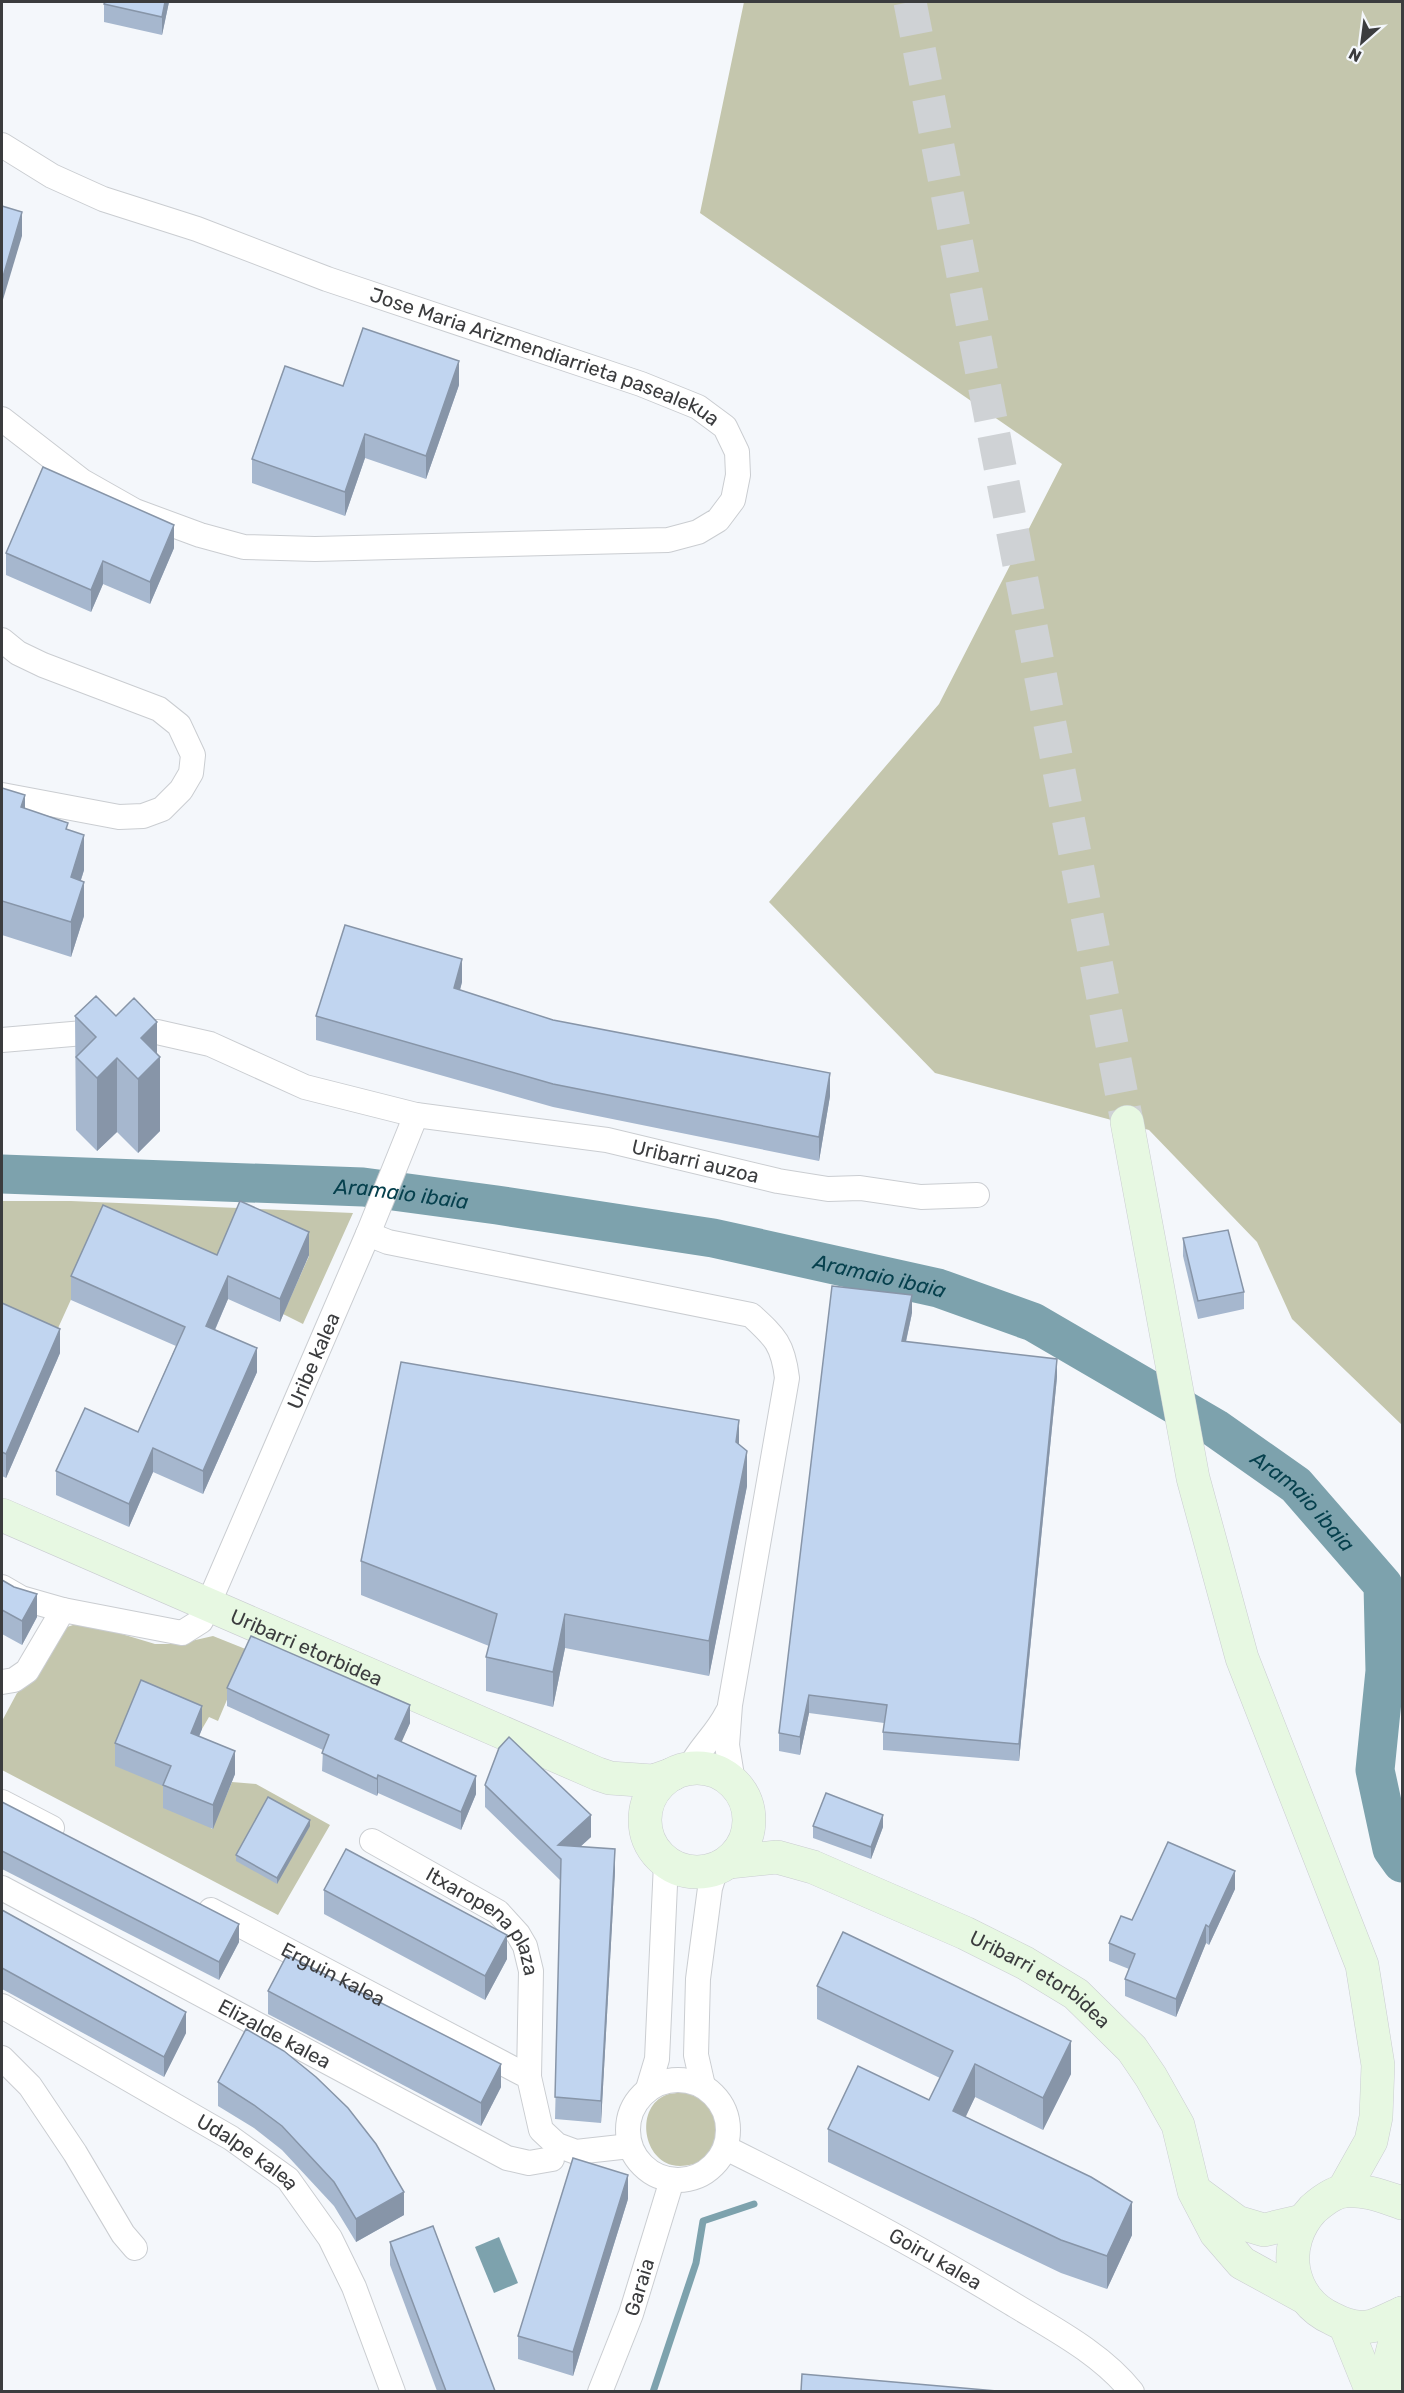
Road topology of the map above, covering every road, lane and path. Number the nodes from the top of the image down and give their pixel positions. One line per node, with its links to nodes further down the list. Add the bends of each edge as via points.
1 (2, 145): 2 (street, Jose Maria Arizmendiarrieta pasealekua, via 52,176 103,199 698,406 725,428 737,452 738,475 733,500 718,520 698,532 668,540 315,549 244,547 135,511 82,481)
2 (2, 419)
3 (2, 640): 4 (street, via 43,665 159,709 179,725 193,754 191,773 181,790 162,809 143,816 119,817)
4 (2, 795)
5 (2, 1040): 6 (street, Uribarri auzoa, via 106,1031 157,1032 210,1044 305,1087)
6 (416, 1115): 8 (street, Uribarri auzoa, via 558,1131 828,1189 860,1188 921,1197); 9 (street, Uribe kalea)
7 (1127, 1122): 34 (street, via 1193,1478 1242,1658 1362,1965 1378,2065)
8 (977, 1195)
9 (368, 1234): 12 (street, Uribe kalea); 15 (street, via 383,1241 751,1315 774,1336 784,1357 787,1378)
10 (2, 1515): 12 (street, Uribarri etorbidea)
11 (2, 1587): 13 (street, Uribe kalea, via 21,1598)
12 (209, 1605): 13 (street, Uribe kalea, via 201,1621 182,1633); 17 (street, Uribarri etorbidea)
13 (63, 1610): 14 (street, via 27,1671 14,1680)
14 (2, 1682)
15 (730, 1705): 16 (street, via 719,1729); 18 (street, via 727,1745)
16 (681, 1771): 17 (street, via 653,1781); 18 (street, via 704,1768); 21 (street, via 659,1784 650,1798)
17 (610, 1778): 21 (street)
18 (733, 1782): 20 (street)
19 (2, 1802): 22 (street)
20 (750, 1817): 24 (street); 26 (street, via 741,1850)
21 (646, 1832): 25 (street)
22 (75, 1840)
23 (372, 1841): 31 (street, Itxaropena plaza, via 498,1912 518,1934 531,1971)
24 (798, 1861): 26 (street, via 777,1857); 39 (street, Uribarri etorbidea, via 965,1933 1076,1994 1132,2049 1151,2077 1178,2125)
25 (666, 1863): 26 (street, via 699,1873); 33 (street, via 657,2059)
26 (723, 1866): 32 (street, via 710,1888 698,1979 696,2055)
27 (2, 1888): 37 (street, Elizalde kalea, via 507,2157 529,2163)
28 (190, 1900): 31 (street, Erguin kalea)
29 (2, 2006): 47 (street, Udalpe kalea, via 231,2138 288,2179 330,2238 354,2287)
30 (2, 2058): 43 (street, via 30,2086)
31 (529, 2077): 35 (street, via 541,2130 557,2145 576,2152)
32 (703, 2086): 33 (street, via 676,2079); 36 (street, via 715,2095 725,2113 729,2134)
33 (648, 2089): 35 (street, via 632,2108 627,2133)
34 (1371, 2141): 40 (street); 41 (street)
35 (630, 2146): 38 (street, via 646,2169)
36 (726, 2148): 38 (street, via 704,2173 689,2180); 49 (street, Goiru kalea, via 945,2263 1060,2333 1119,2376)
37 (552, 2159)
38 (672, 2180): 48 (street, Garaia, via 631,2314)
39 (1194, 2191): 42 (street, via 1238,2222 1264,2230); 44 (street, Uribarri etorbidea, via 1216,2233 1242,2263)
40 (1343, 2191): 41 (street, via 1369,2192); 42 (street, via 1320,2202)
41 (1400, 2202)
42 (1302, 2221): 44 (street, via 1293,2243 1292,2261)
43 (135, 2248)
44 (1304, 2297): 46 (street, via 1320,2314)
45 (1402, 2313): 46 (street, via 1371,2326); 51 (street, via 1391,2357)
46 (1345, 2325): 50 (street)
47 (393, 2391)
48 (600, 2391)
49 (1132, 2391)
50 (1372, 2391)
51 (1393, 2391)

